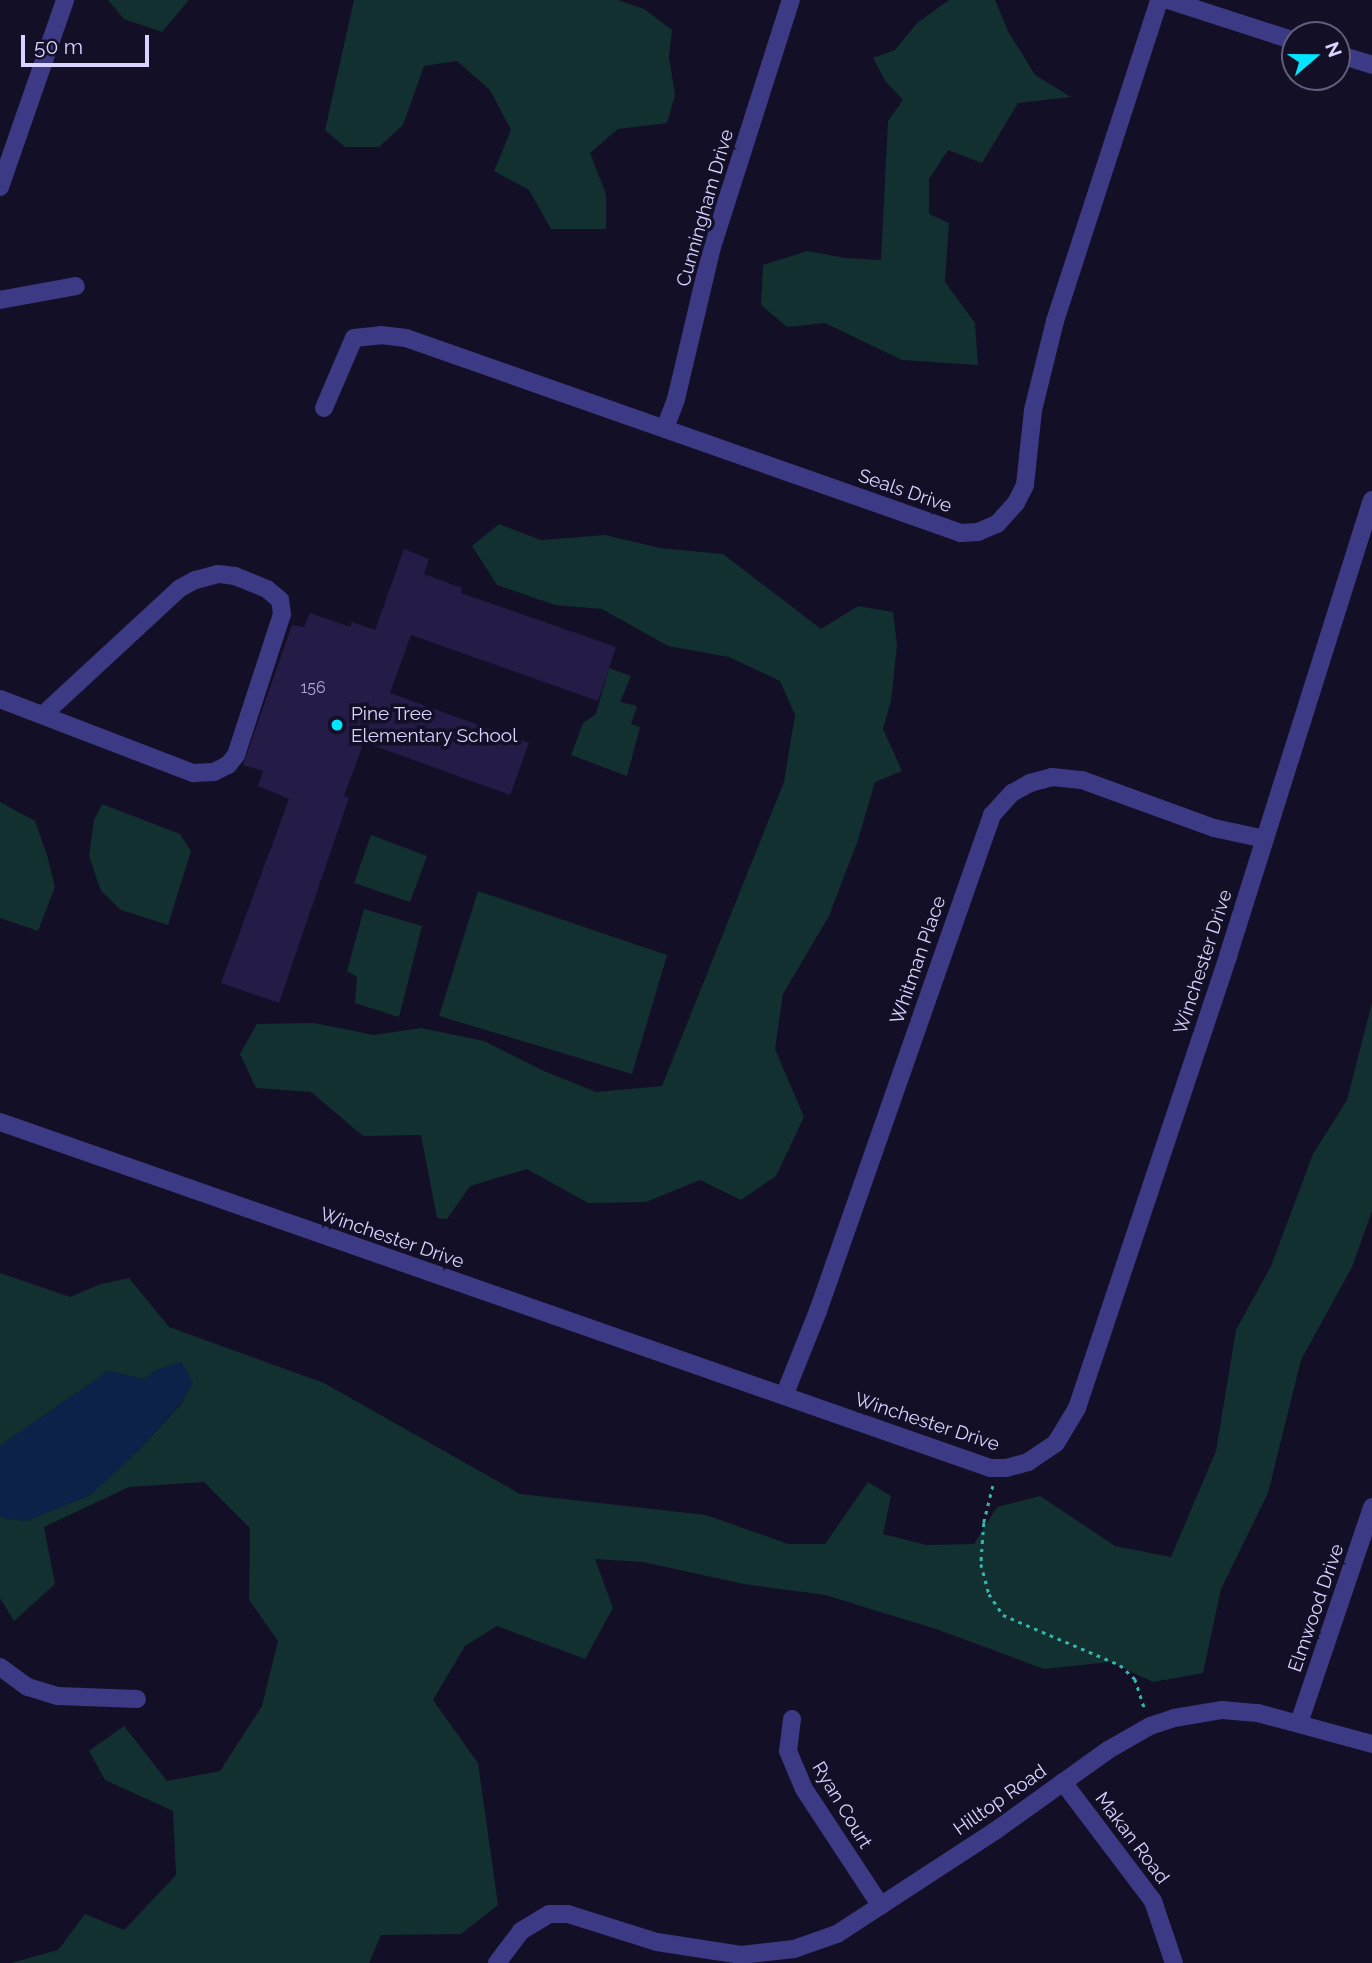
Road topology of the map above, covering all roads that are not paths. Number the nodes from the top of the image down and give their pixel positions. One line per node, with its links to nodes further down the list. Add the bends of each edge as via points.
1 (65, 0): 8 (street)
2 (791, 0): 12 (street, Cunningham Drive, via 712,247)
3 (1159, 0): 12 (street, Seals Drive, via 1055,321 1033,410 1025,485 997,524 961,533)
4 (1168, 0): 5 (street)
5 (1281, 36)
6 (1351, 58): 7 (street)
7 (1372, 65)
8 (0, 187)
9 (76, 286): 10 (street)
10 (0, 300)
11 (324, 408): 12 (street, Seals Drive, via 354,338 381,335 406,338)
12 (665, 428)
13 (1372, 500): 16 (street, Winchester Drive)
14 (0, 699): 15 (street)
15 (43, 715): 15 (street, via 193,773 214,772 236,755 282,614 280,600 267,589 235,576 218,574 195,580 179,589)
16 (1265, 839): 18 (street, Whitman Place, via 1214,828 1072,779 1052,777 1012,793 992,815); 18 (street, Winchester Drive, via 1077,1408 1056,1443 1028,1462 990,1468)
17 (0, 1122): 18 (street, Winchester Drive)
18 (784, 1396)
19 (1372, 1507): 20 (street, Elmwood Drive)
20 (1369, 1527): 24 (street, Elmwood Drive)
21 (0, 1667): 22 (street, via 28,1687 58,1696)
22 (137, 1699)
23 (792, 1719): 27 (street, Ryan Court, via 788,1751 804,1789)
24 (1299, 1723): 25 (street, Hilltop Road); 26 (street, Hilltop Road, via 1222,1710 1174,1718 1108,1750)
25 (1372, 1744)
26 (1063, 1782): 27 (street, Hilltop Road); 29 (street, Makan Road, via 1153,1901)
27 (881, 1906): 28 (street, Hilltop Road, via 837,1934 794,1949 741,1955 657,1942 568,1914 549,1914 521,1931)
28 (496, 1963)
29 (1174, 1963)

